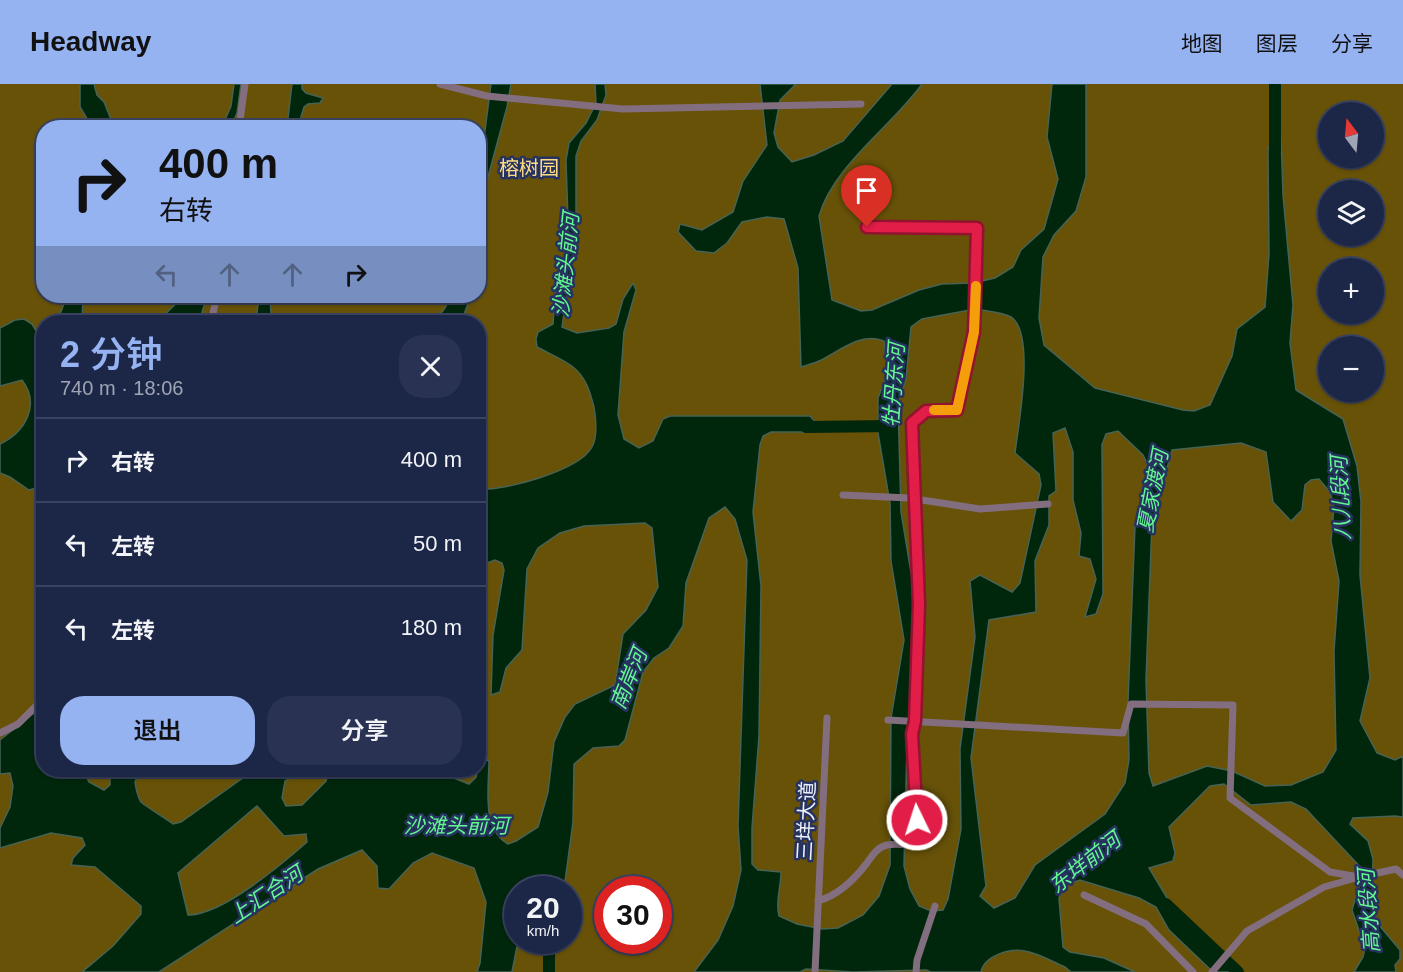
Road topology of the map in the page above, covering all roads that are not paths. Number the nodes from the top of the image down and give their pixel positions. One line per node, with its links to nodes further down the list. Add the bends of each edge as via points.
1 (245, 84): 4 (street)
2 (440, 84): 3 (street, via 487,96 623,109)
3 (861, 104)
4 (240, 120)
5 (867, 227): 7 (street, via 977,228 974,332 957,410 926,411 912,423)
6 (843, 495): 7 (street)
7 (912, 498): 8 (street, via 980,509); 12 (street, via 919,604)
8 (1048, 504)
9 (36, 706): 13 (street, via 18,724)
10 (827, 718): 17 (street, 三垟大道)
11 (888, 720): 12 (street)
12 (915, 721): 15 (street, via 1123,733 1131,704 1233,705 1230,798 1330,872); 17 (street, via 912,734 916,846 886,845 875,851 841,891)
13 (0, 733)
14 (1403, 875): 15 (street, via 1396,869)
15 (1359, 877): 22 (street, via 1324,887 1247,931)
16 (1084, 895): 21 (street, via 1146,924)
17 (818, 901): 19 (street, 三垟大道)
18 (934, 908): 20 (street)
19 (815, 971)
20 (916, 972)
21 (1193, 972)
22 (1212, 972)

